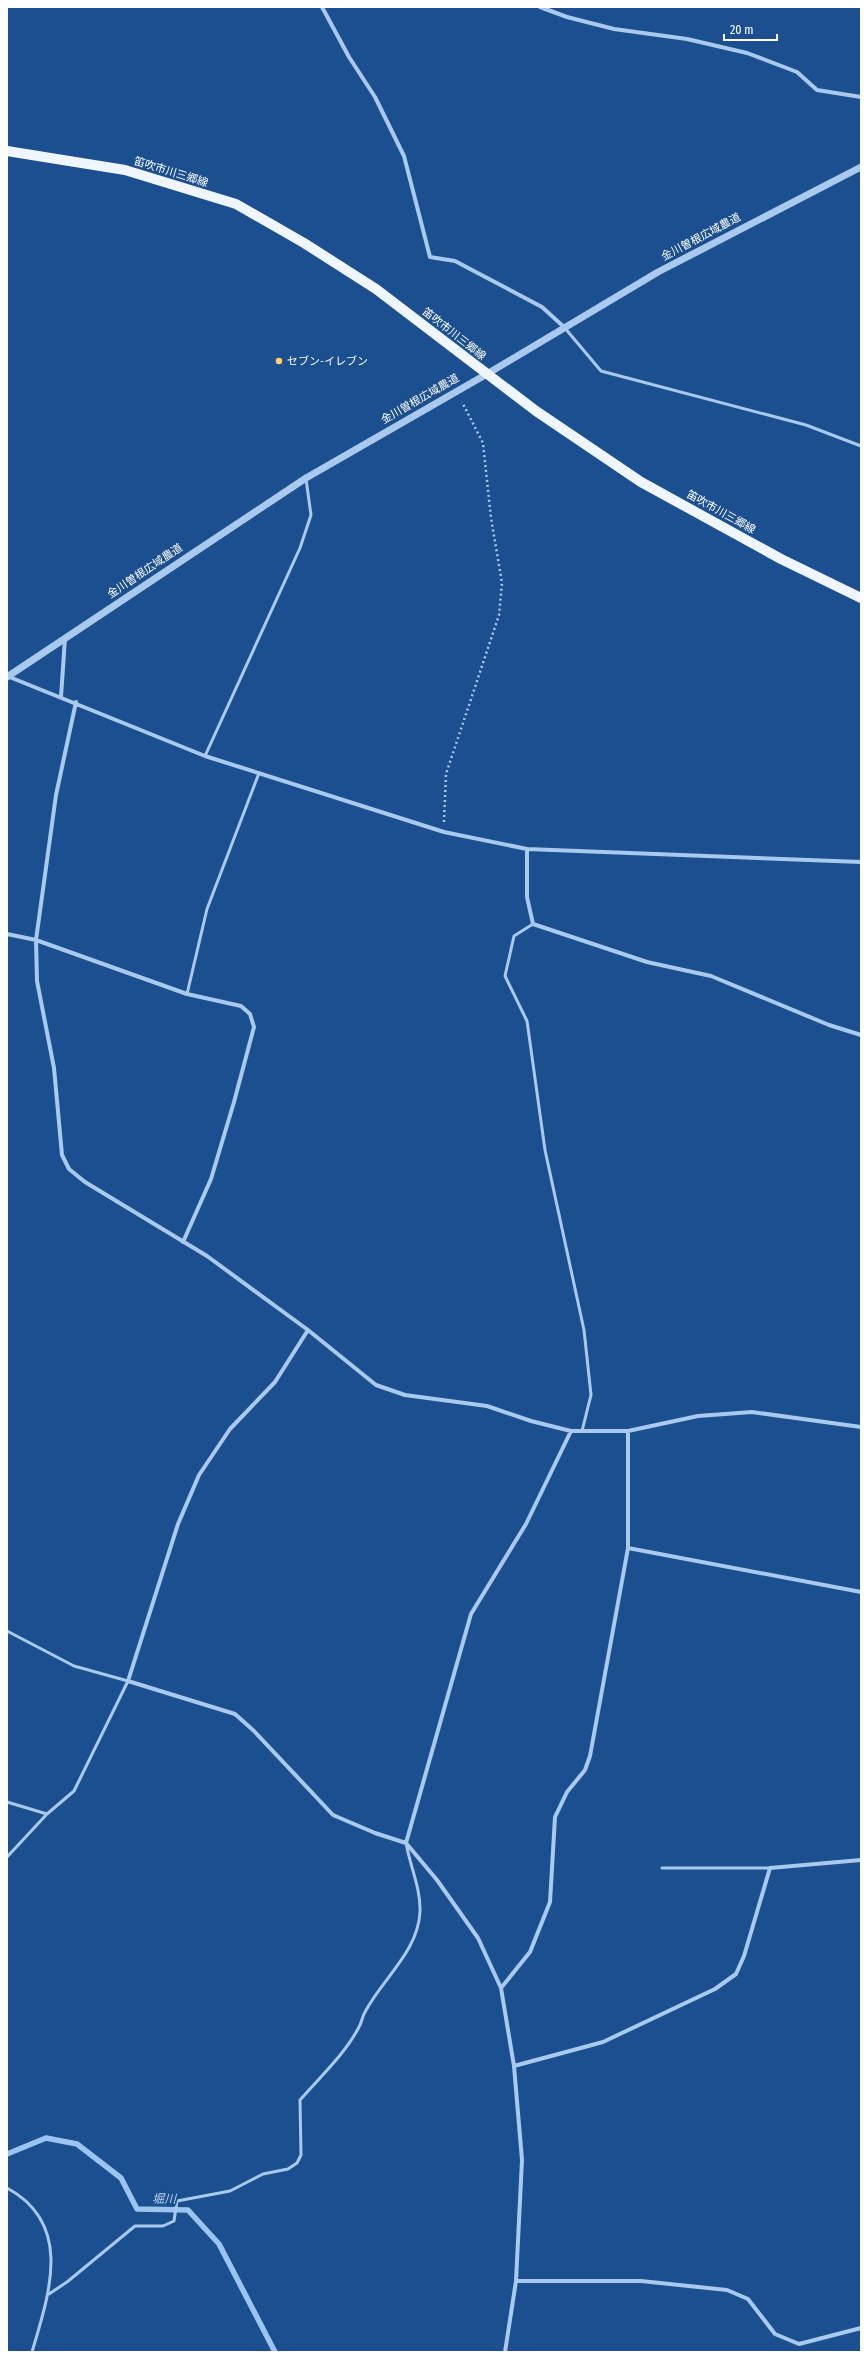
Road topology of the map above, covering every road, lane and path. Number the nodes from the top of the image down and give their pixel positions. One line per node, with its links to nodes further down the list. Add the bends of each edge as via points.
1 (322, 7): 6 (street, via 349,57 375,97 404,156 430,257 455,261 509,289 542,307)
2 (540, 7): 3 (street, via 614,29 688,39 747,53 798,72 817,90)
3 (861, 97)
4 (7, 151): 7 (main road, 笛吹市川三郷線, via 125,170 236,204 376,289)
5 (861, 167): 6 (street, 金川曽根広域農道, via 658,272)
6 (564, 327): 7 (street, 金川曽根広域農道); 9 (lane, via 601,371 806,425)
7 (486, 374): 8 (street, 金川曽根広域農道); 11 (main road, 笛吹市川三郷線, via 641,482 781,559)
8 (457, 390): 10 (street, 金川曽根広域農道); 18 (path, via 483,443 491,518 502,582 499,615 446,774)
9 (861, 446)
10 (306, 478): 12 (street, 金川曽根広域農道); 16 (lane, via 311,515 300,548)
11 (861, 598)
12 (65, 638): 13 (street, 金川曽根広域農道); 14 (street)
13 (7, 677): 14 (street)
14 (61, 697): 15 (street)
15 (76, 702): 16 (street); 23 (street, via 56,795)
16 (205, 756): 17 (street)
17 (259, 773): 18 (street); 24 (lane, via 207,909)
18 (444, 832): 19 (street)
19 (527, 849): 20 (street); 21 (street, via 527,897)
20 (861, 862)
21 (533, 924): 25 (street, via 647,962 711,976 829,1025); 30 (lane, via 514,936 505,976 527,1021 546,1150 584,1330 591,1395)
22 (7, 934): 23 (street)
23 (36, 940): 24 (street); 26 (street, via 37,981 54,1068 62,1155 69,1169 85,1182)
24 (187, 994): 26 (street, via 241,1006 250,1014 254,1027 211,1179)
25 (861, 1035)
26 (183, 1242): 27 (street, via 207,1256)
27 (308, 1330): 29 (street, via 376,1385 405,1395 487,1406); 35 (street, via 275,1382 230,1429 199,1475 178,1524)
28 (861, 1427): 31 (street, via 752,1412 698,1416)
29 (571, 1431): 30 (street); 38 (street, via 526,1524 471,1614)
30 (582, 1431): 31 (street)
31 (628, 1431): 32 (street)
32 (628, 1548): 33 (street); 43 (street, via 590,1756 585,1770 567,1792 555,1817 550,1902 530,1952)
33 (861, 1592)
34 (7, 1631): 35 (lane, via 74,1666)
35 (128, 1681): 37 (lane, via 74,1791); 38 (street, via 235,1714 332,1815)
36 (7, 1802): 37 (lane)
37 (47, 1814): 39 (lane)
38 (406, 1843): 43 (street, via 437,1880 478,1938); 47 (lane, via 410,1868 419,1894 420,1912 416,1930 401,1961 364,2013 360,2026 345,2049 300,2100 301,2155 297,2163 288,2169 263,2174 230,2191 177,2201 174,2221 163,2226 135,2226)
39 (7, 1857)
40 (861, 1860): 42 (street)
41 (662, 1868): 42 (lane)
42 (770, 1868): 44 (street, via 744,1956 736,1974 715,1989 603,2042)
43 (502, 1988): 44 (street)
44 (514, 2066): 46 (street, via 522,2160)
45 (7, 2188): 47 (lane, via 24,2197 44,2222 52,2262)
46 (516, 2281): 48 (street, via 641,2281 727,2290 748,2299 775,2334 800,2344); 50 (street)
47 (49, 2294): 49 (lane)
48 (861, 2328)
49 (32, 2352)
50 (505, 2352)

